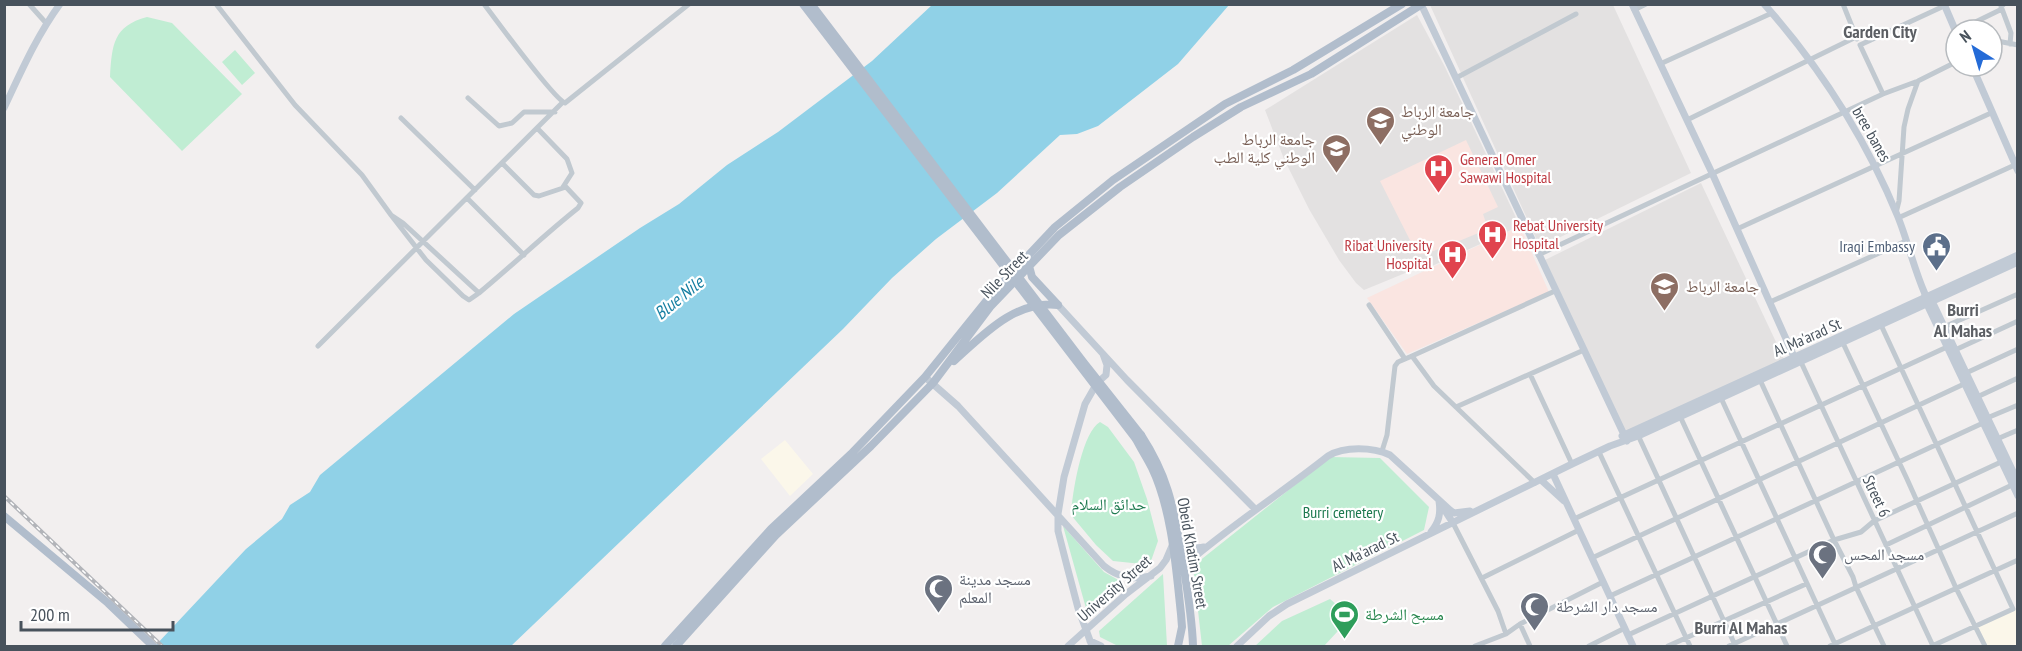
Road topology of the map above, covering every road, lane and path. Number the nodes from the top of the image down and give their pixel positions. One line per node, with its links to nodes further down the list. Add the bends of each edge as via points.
1 (29, 4): 19 (street)
2 (60, 4): 19 (street)
3 (216, 4): 52 (street, via 295,105 362,175)
4 (484, 4): 35 (street)
5 (689, 4): 35 (street, via 568,102)
6 (802, 4): 105 (main road, bridge)
7 (811, 4): 105 (main road, bridge)
8 (1402, 4): 87 (main road, Nile Street, via 1293,70 1225,104 1095,194 1012,272)
9 (1646, 4): 14 (street)
10 (1764, 4): 17 (street, bree banes)
11 (1843, 4): 21 (street)
12 (1421, 5): 29 (street); 62 (main road, Nile Street, via 1311,74 1241,107 1193,137 1098,203)
13 (1944, 5): 24 (street)
14 (1633, 7): 27 (street)
15 (2003, 7): 18 (street); 20 (street)
16 (1576, 14): 29 (street)
17 (1772, 14): 26 (street, bree banes); 27 (street)
18 (1982, 18)
19 (46, 23): 36 (street)
20 (2014, 32): 23 (street)
21 (1856, 38): 24 (street); 26 (street)
22 (2004, 43): 23 (street)
23 (2010, 44): 25 (street)
24 (1860, 45): 33 (street)
25 (2018, 45)
26 (1810, 60): 38 (street, bree banes); 41 (street)
27 (1660, 64): 41 (street)
28 (1944, 68): 31 (street)
29 (1455, 78): 59 (street)
30 (1977, 78): 32 (street)
31 (1918, 81): 33 (street); 44 (street, via 1905,117)
32 (1984, 93): 39 (street); 43 (street)
33 (1883, 94): 38 (street)
34 (468, 98): 37 (street, via 499,126 512,123 524,112)
35 (563, 102): 37 (street)
36 (4, 108)
37 (555, 112): 42 (street)
38 (1845, 113): 46 (street, bree banes); 48 (street)
39 (1991, 113): 43 (street); 44 (street)
40 (401, 118): 50 (street)
41 (1687, 120): 48 (street)
42 (537, 129): 45 (street); 49 (street, via 569,161 572,173)
43 (2001, 133): 47 (street)
44 (1902, 154): 46 (street); 53 (street)
45 (503, 164): 49 (street, via 534,195); 50 (street)
46 (1875, 166): 53 (street, bree banes); 54 (street)
47 (2017, 166): 53 (street)
48 (1712, 173): 54 (street); 59 (street)
49 (563, 187): 58 (street, via 581,205)
50 (475, 190): 51 (street)
51 (467, 198): 56 (street); 58 (street)
52 (391, 214): 56 (street); 57 (street)
53 (1897, 215): 55 (street, bree banes)
54 (1737, 229): 67 (street)
55 (1906, 241): 66 (street, bree banes); 67 (street)
56 (422, 242): 57 (street); 64 (street)
57 (416, 248): 64 (street, via 468,300); 74 (street)
58 (524, 255): 64 (street)
59 (1538, 255): 63 (street)
60 (2017, 255): 66 (street, Al Ma'arad St)
61 (2018, 262): 66 (street, Al Ma'arad St)
62 (1029, 266): 68 (main road, via 1032,277); 83 (main road, Nile Street, via 990,307)
63 (1555, 291): 77 (street); 80 (street)
64 (479, 293)
65 (2018, 294): 72 (street)
66 (1927, 299): 71 (street, Al Ma'arad St); 72 (street, bree banes); 73 (street, Al Ma'arad St); 75 (street, bree banes)
67 (1770, 302): 82 (street)
68 (1058, 305): 79 (street); 83 (main road, via 1044,303 1012,314)
69 (1369, 305): 81 (street)
70 (2018, 321): 78 (street)
71 (1881, 325): 73 (street, Al Ma'arad St); 84 (street)
72 (1944, 327): 78 (street, bree banes)
73 (1841, 340): 82 (street, Al Ma'arad St); 92 (street)
74 (318, 346)
75 (1947, 347): 84 (street); 91 (street, bree banes)
76 (2018, 349): 85 (street)
77 (1584, 350): 86 (street); 106 (street)
78 (1955, 350): 85 (street, bree banes)
79 (1103, 354): 134 (street); 137 (street, via 1106,375 1096,383 1085,404)
80 (1412, 356): 81 (street); 98 (street)
81 (1406, 359): 111 (street, via 1395,366)
82 (1798, 359): 89 (street, Al Ma'arad St); 95 (street, Street 6); 99 (street, Al Ma'arad St)
83 (948, 365): 90 (main road, Nile Street)
84 (1901, 367): 92 (street); 97 (street)
85 (1966, 373): 93 (street, bree banes)
86 (1530, 374): 98 (street); 117 (street)
87 (925, 377): 90 (street); 191 (main road, Nile Street, via 771,529)
88 (2018, 378): 93 (street)
89 (1760, 380): 94 (street, Al Ma'arad St); 101 (street)
90 (933, 383): 137 (street); 192 (main road, Nile Street, via 776,535)
91 (1964, 384): 97 (street); 100 (street, bree banes)
92 (1862, 386): 95 (street); 102 (street)
93 (1977, 397): 100 (street, bree banes)
94 (1721, 398): 99 (street, Al Ma'arad St); 108 (street)
95 (1821, 405): 101 (street); 109 (street, Street 6)
96 (2018, 405): 100 (street)
97 (1919, 406): 102 (street); 110 (street)
98 (1456, 407): 122 (street)
99 (1679, 413): 104 (street, Al Ma'arad St); 113 (street)
100 (1985, 421): 107 (street, bree banes); 110 (street); 114 (street, bree banes)
101 (1780, 424): 108 (street); 115 (street)
102 (1881, 425): 109 (street); 116 (street)
103 (2018, 430): 107 (street)
104 (1637, 433): 106 (street, Al Ma'arad St); 120 (street)
105 (1138, 437): 151 (main road, Obeid Khatim Street, via 1163,474); 154 (main road, Obeid Khatim Street, via 1161,494)
106 (1625, 438): 112 (street, Al Ma'arad St)
107 (1997, 439): 118 (street, bree banes)
108 (1741, 442): 113 (street); 121 (street)
109 (1839, 444): 115 (street); 123 (street, Street 6)
110 (1937, 445): 116 (street); 124 (street)
111 (1383, 451): 130 (street, via 1398,460); 134 (street, via 1332,453)
112 (1599, 452): 117 (street, Al Ma'arad St); 127 (street)
113 (1702, 460): 120 (street); 128 (street)
114 (2001, 462): 124 (street); 125 (street, bree banes)
115 (1798, 463): 121 (street); 129 (street)
116 (1898, 463): 123 (street); 131 (street)
117 (1572, 464): 119 (street, Al Ma'arad St)
118 (2014, 467): 125 (street, bree banes)
119 (1553, 474): 122 (street, Al Ma'arad St); 132 (street)
120 (1659, 480): 127 (street); 140 (street)
121 (1759, 480): 128 (street); 141 (street)
122 (1538, 481): 132 (street); 135 (street, Al Ma'arad St)
123 (1856, 482): 129 (street); 142 (street, Street 6)
124 (1955, 483): 131 (street); 133 (street)
125 (2015, 484): 126 (street, bree banes); 133 (street)
126 (2018, 496)
127 (1620, 497): 139 (street); 149 (street)
128 (1719, 499): 140 (street); 150 (street)
129 (1816, 500): 141 (street); 152 (street)
130 (1439, 501): 135 (street, via 1454,513); 144 (street); 148 (street, via 1438,521)
131 (1916, 501): 142 (street); 145 (street)
132 (1566, 502): 139 (street)
133 (1966, 508): 145 (street); 147 (street)
134 (1255, 509): 155 (street)
135 (1482, 509): 144 (street, Al Ma'arad St)
136 (2018, 513): 147 (street)
137 (1058, 514): 165 (street, via 1113,573 1135,579); 184 (street, via 1058,531)
138 (4, 516): 179 (main road, via 108,603)
139 (1574, 519): 146 (street)
140 (1676, 519): 149 (street); 157 (street)
141 (1777, 519): 150 (street); 158 (street)
142 (1874, 521): 152 (street, via 1861,532); 153 (street, Street 6)
143 (4, 522): 179 (main road)
144 (1453, 523): 148 (street, Al Ma'arad St); 167 (street)
145 (1928, 526): 153 (street); 156 (street)
146 (1579, 530): 159 (street); 167 (street)
147 (1977, 532): 156 (street); 163 (street)
148 (1428, 535): 197 (street, Al Ma'arad St, via 1277,610)
149 (1639, 536): 159 (street); 164 (street)
150 (1737, 537): 157 (street); 166 (street)
151 (1179, 539): 155 (street, via 1190,548); 161 (main road, Obeid Khatim Street)
152 (1834, 540): 158 (street); 170 (street)
153 (1886, 545): 162 (street, Street 6)
154 (1172, 546): 165 (street, University Street, via 1163,565); 195 (main road, Obeid Khatim Street, via 1182,620)
155 (1206, 546): 161 (street)
156 (1939, 549): 162 (street); 171 (street)
157 (1694, 556): 164 (street); 173 (street)
158 (1795, 557): 166 (street); 169 (street)
159 (1592, 558): 168 (street)
160 (2018, 560): 163 (street)
161 (1185, 565): 196 (main road, Obeid Khatim Street)
162 (1897, 569): 170 (street); 176 (street, Street 6)
163 (1995, 571): 171 (street); 183 (street, via 2013,609)
164 (1655, 575): 172 (street); 177 (street)
165 (1151, 576): 184 (street, University Street)
166 (1755, 576): 173 (street); 174 (street)
167 (1482, 578): 186 (street)
168 (1603, 582): 172 (street); 180 (street)
169 (1806, 584): 174 (street); 175 (street)
170 (1856, 587): 175 (street); 182 (street)
171 (1956, 588): 176 (street); 183 (street)
172 (1610, 596): 185 (street)
173 (1712, 596): 177 (street); 178 (street)
174 (1766, 602): 178 (street); 181 (street)
175 (1816, 605): 181 (street); 206 (street)
176 (1916, 607): 182 (street); 208 (street, Street 6)
177 (1674, 614): 185 (street); 187 (street)
178 (1724, 621): 187 (street); 204 (street)
179 (124, 622): 189 (main road); 190 (main road)
180 (1520, 624): 186 (street); 199 (street)
181 (1776, 624): 204 (street); 205 (street)
182 (1874, 626): 206 (street); 207 (street)
183 (1975, 627): 208 (street); 209 (street)
184 (1086, 630): 188 (street); 193 (street, University Street)
185 (1626, 631): 200 (street); 201 (street)
186 (1506, 634): 198 (street)
187 (1686, 638): 202 (street); 203 (street)
188 (1091, 644): 194 (street)
189 (148, 646)
190 (153, 646)
191 (665, 646)
192 (676, 646)
193 (1068, 646)
194 (1101, 646)
195 (1178, 646)
196 (1193, 646)
197 (1237, 646)
198 (1475, 646)
199 (1530, 646)
200 (1588, 646)
201 (1633, 646)
202 (1668, 646)
203 (1690, 646)
204 (1733, 646)
205 (1787, 646)
206 (1833, 646)
207 (1884, 646)
208 (1933, 646)
209 (1985, 646)

